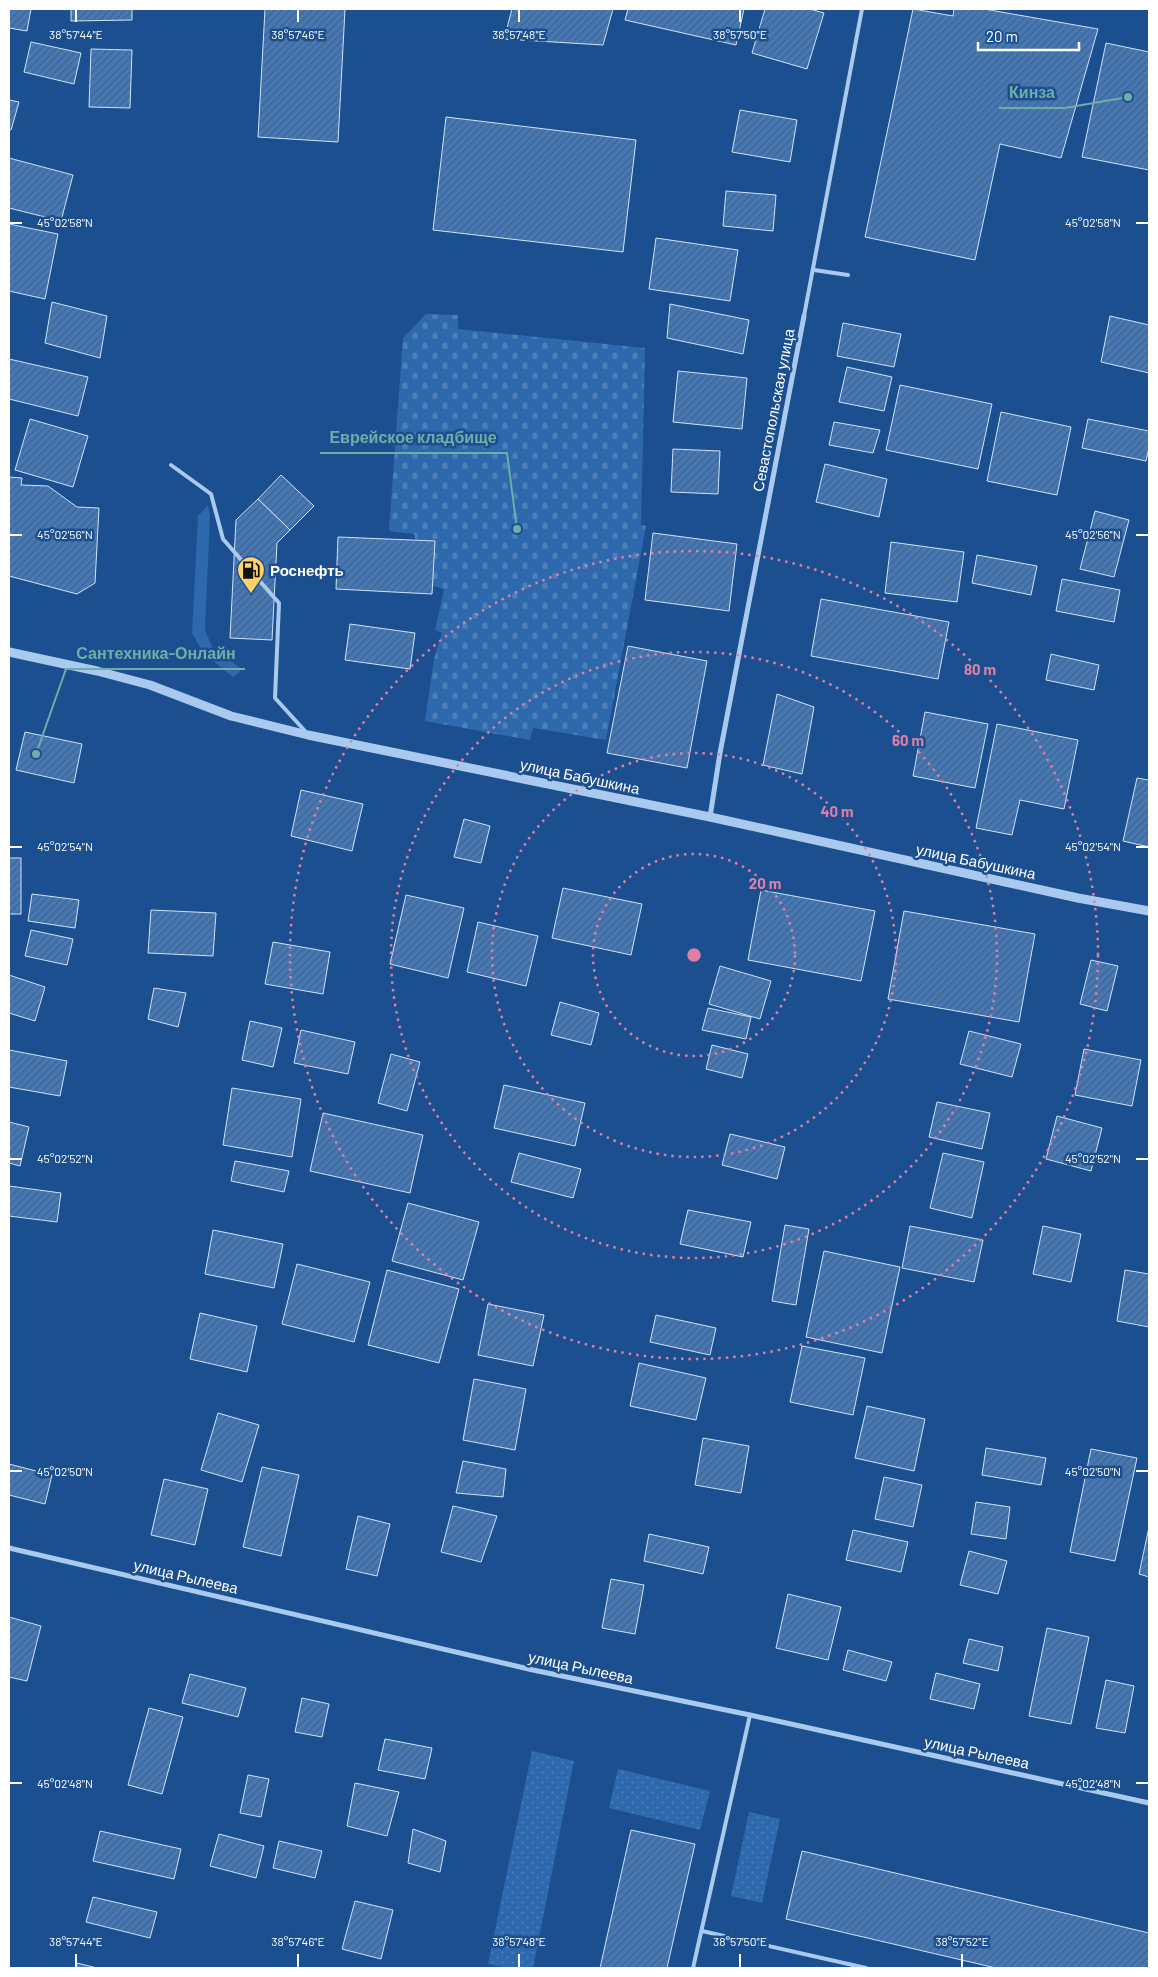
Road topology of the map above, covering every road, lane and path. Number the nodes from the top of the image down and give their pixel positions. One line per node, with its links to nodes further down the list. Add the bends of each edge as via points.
1 (862, 9): 2 (lane, Севастопольская улица)
2 (814, 270): 3 (lane); 4 (lane, Севастопольская улица)
3 (848, 275)
4 (804, 316): 8 (street, Севастопольская улица)
5 (171, 465): 7 (lane, via 211,494 223,539 279,603 275,698)
6 (9, 652): 7 (street, улица Бабушкина, via 150,685 231,716)
7 (308, 735): 8 (street, улица Бабушкина)
8 (710, 817): 9 (street, улица Бабушкина)
9 (1149, 912)
10 (9, 1548): 11 (street, улица Рылеева, via 533,1670)
11 (750, 1715): 12 (street, улица Рылеева); 13 (lane)
12 (1149, 1802)
13 (702, 1931): 14 (lane); 15 (lane)
14 (693, 1968)
15 (866, 1968)

